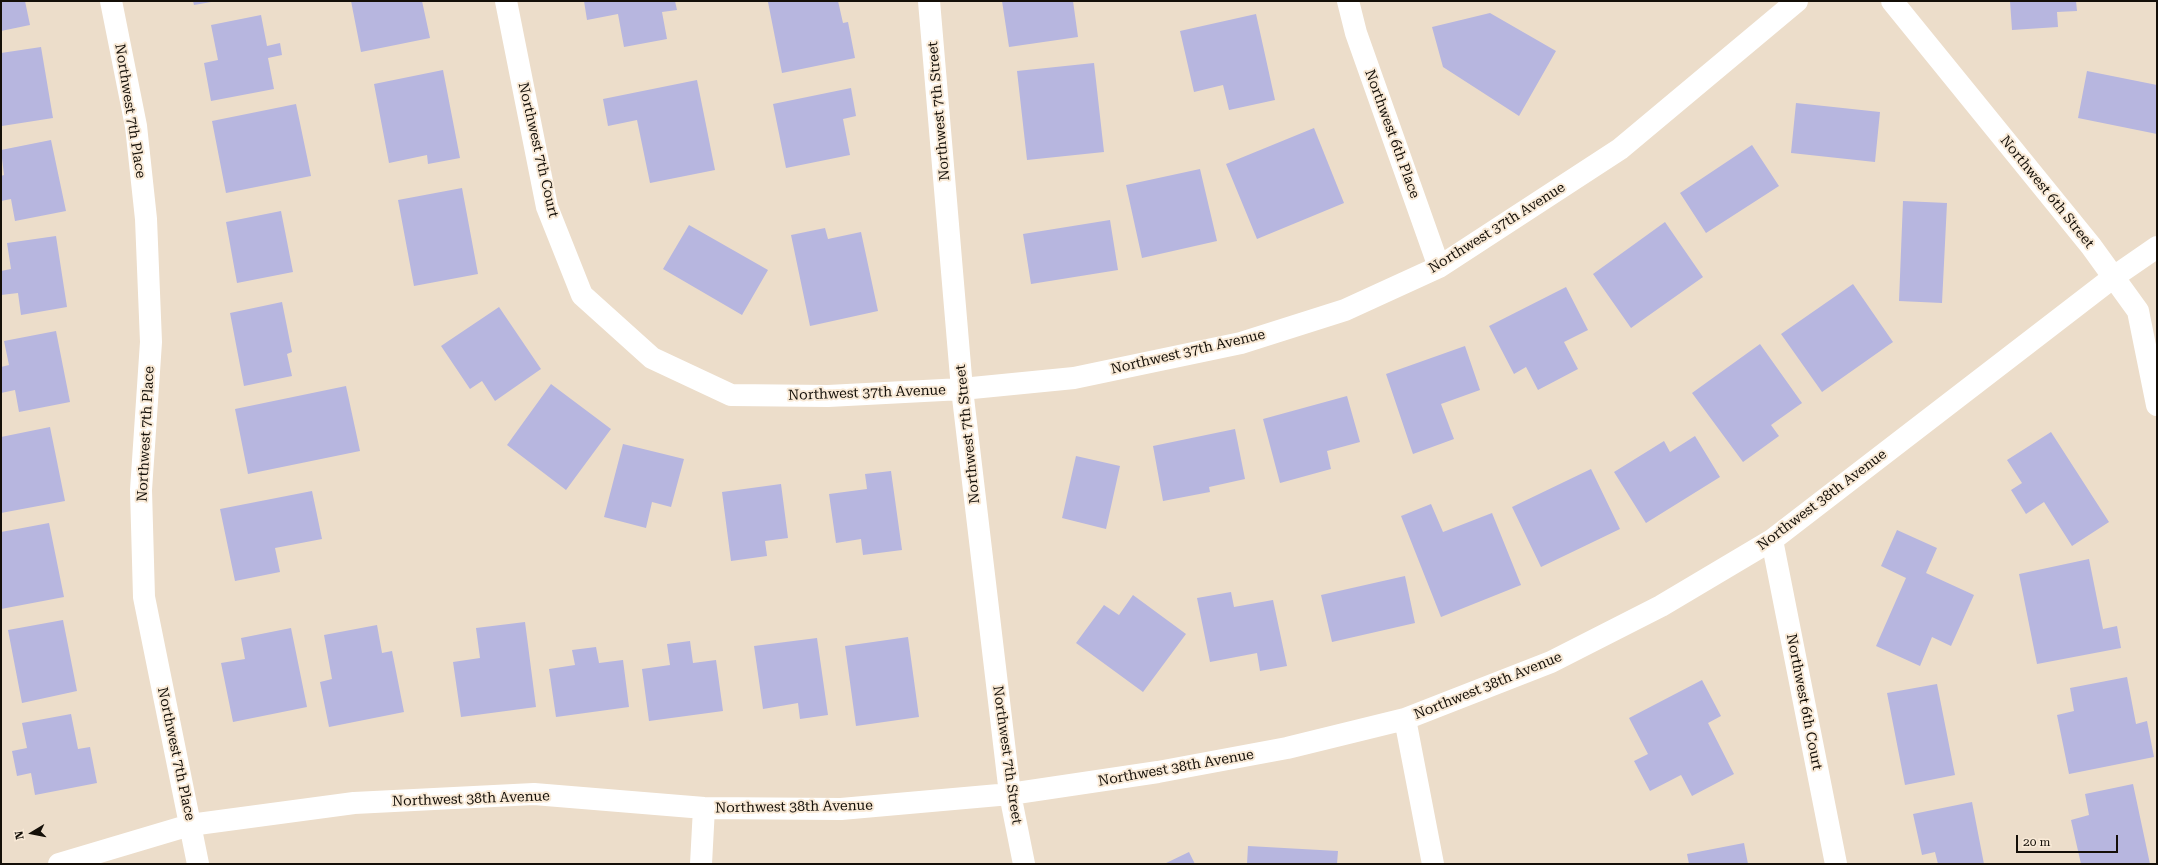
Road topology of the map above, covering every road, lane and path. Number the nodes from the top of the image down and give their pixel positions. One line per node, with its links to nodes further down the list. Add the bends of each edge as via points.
1 (111, 1): 17 (street, Northwest 7th Place, via 136,126 146,219 151,342 141,490 144,597)
2 (506, 1): 10 (street, Northwest 7th Court, via 547,207)
3 (929, 1): 11 (street, Northwest 7th Street)
4 (1348, 1): 8 (street, Northwest 6th Place, via 1356,33)
5 (1797, 1): 8 (street, Northwest 37th Avenue, via 1620,149)
6 (1892, 1): 9 (street, Northwest 6th Street)
7 (2157, 247): 9 (street, Northwest 38th Avenue)
8 (1439, 267): 11 (street, Northwest 37th Avenue, via 1345,310 1241,343 1074,378)
9 (2115, 276): 12 (street, Northwest 6th Street, via 2138,311); 13 (street, Northwest 38th Avenue)
10 (582, 295): 11 (street, Northwest 37th Avenue, via 652,358 731,395 828,396)
11 (962, 389): 15 (street, Northwest 7th Street)
12 (2157, 405)
13 (1772, 540): 14 (street, Northwest 38th Avenue, via 1661,606 1551,662); 23 (street, Northwest 6th Court)
14 (1405, 719): 15 (street, Northwest 38th Avenue, via 1287,748 1158,772); 22 (street)
15 (1010, 794): 16 (street, Northwest 38th Avenue, via 841,809); 21 (street, Northwest 7th Street)
16 (704, 808): 17 (street, Northwest 38th Avenue, via 534,794 354,803); 20 (street)
17 (190, 824): 18 (street, Northwest 38th Avenue); 19 (street, Northwest 7th Place)
18 (59, 864)
19 (198, 864)
20 (701, 864)
21 (1024, 864)
22 (1433, 864)
23 (1836, 864)

